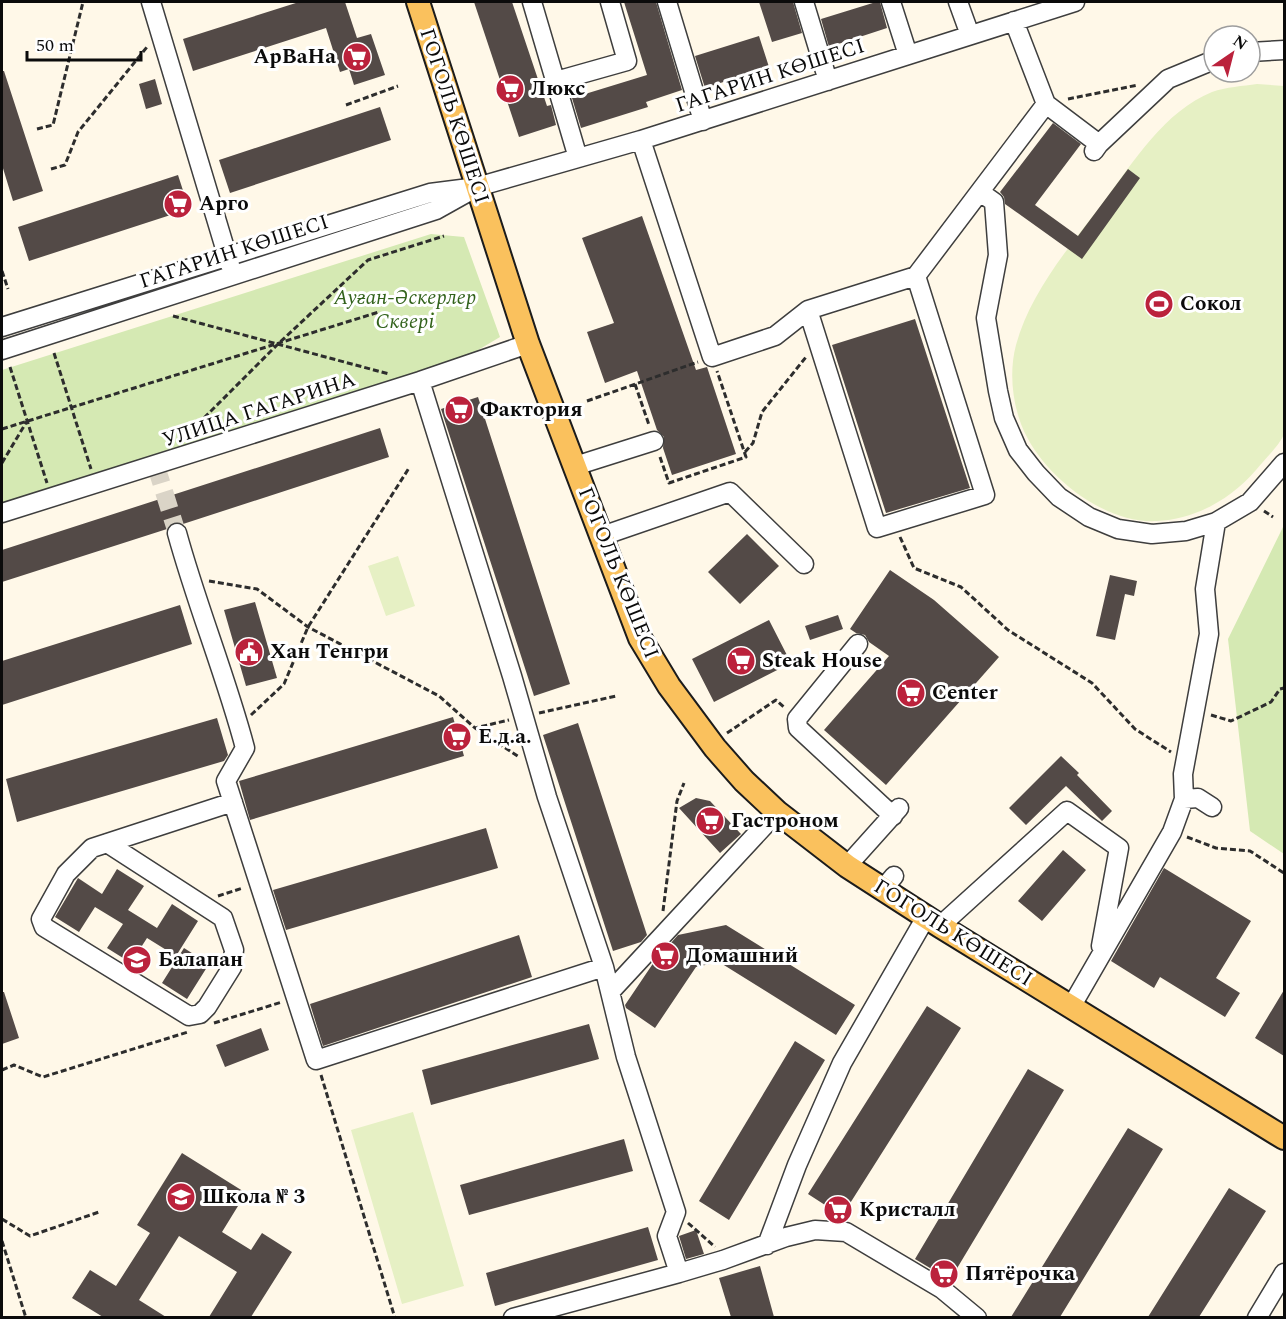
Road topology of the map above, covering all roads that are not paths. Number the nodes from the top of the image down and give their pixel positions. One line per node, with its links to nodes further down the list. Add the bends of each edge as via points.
1 (151, 2): 24 (street)
2 (418, 2): 22 (main road, ГОГОЛЬ КӨШЕСІ)
3 (532, 2): 16 (street)
4 (610, 2): 16 (street, via 627,61)
5 (667, 2): 19 (street)
6 (804, 2): 17 (street)
7 (891, 2): 14 (street)
8 (958, 2): 11 (street)
9 (1075, 2): 10 (street, ГАГАРИН КӨШЕСІ)
10 (1014, 21): 11 (street, ГАГАРИН КӨШЕСІ); 18 (street)
11 (970, 35): 14 (street, ГАГАРИН КӨШЕСІ)
12 (1284, 51): 13 (street)
13 (1262, 52)
14 (908, 55): 17 (street, ГАГАРИН КӨШЕСІ)
15 (1202, 64): 18 (street, via 1168,79 1096,148)
16 (556, 81): 21 (street)
17 (828, 81): 19 (street, ГАГАРИН КӨШЕСІ)
18 (1046, 104): 23 (street)
19 (703, 121): 20 (street, ГАГАРИН КӨШЕСІ)
20 (641, 141): 21 (street, ГАГАРИН КӨШЕСІ); 27 (street, via 712,357 775,336)
21 (578, 158): 22 (street, ГАГАРИН КӨШЕСІ)
22 (477, 187): 24 (street, ГАГАРИН КӨШЕСІ, via 430,193); 25 (street, ГАГАРИН КӨШЕСІ, via 436,210); 29 (main road, ГОГОЛЬ КӨШЕСІ)
23 (980, 192): 26 (street); 36 (street, via 994,202 998,255 986,318 1004,418 1018,450 1059,497 1089,517 1118,529 1152,534 1186,531)
24 (227, 256): 25 (street); 28 (street, ГАГАРИН КӨШЕСІ)
25 (233, 276): 30 (street, ГАГАРИН КӨШЕСІ)
26 (916, 276): 27 (street); 27 (street, via 985,495 877,528)
27 (808, 310)
28 (2, 327)
29 (528, 344): 31 (street, УЛИЦА ГАГАРИНА); 34 (main road, ГОГОЛЬ КӨШЕСІ)
30 (2, 350)
31 (420, 381): 35 (street, УЛИЦА ГАГАРИНА); 49 (street)
32 (654, 441): 34 (street)
33 (1284, 463): 36 (street, via 1250,502)
34 (575, 466): 38 (main road, ГОГОЛЬ КӨШЕСІ)
35 (2, 513)
36 (1216, 522): 41 (street, via 1205,589 1209,634 1182,774)
37 (177, 533): 42 (street, via 245,748 226,781)
38 (602, 536): 39 (street, via 730,492); 44 (main road, ГОГОЛЬ КӨШЕСІ, via 640,638 653,662 715,748)
39 (804, 564)
40 (858, 644): 46 (street, via 797,719 798,728 896,812)
41 (1184, 799): 43 (street, via 1198,798); 48 (street, via 1172,832)
42 (233, 802): 45 (street); 49 (street, via 316,1060)
43 (1212, 807)
44 (777, 812): 46 (main road, ГОГОЛЬ КӨШЕСІ); 50 (street)
45 (107, 843): 45 (street, via 92,848 66,874 41,919 44,927 189,1016 200,1014 232,967 234,950 223,918)
46 (848, 866): 47 (main road, ГОГОЛЬ КӨШЕСІ, via 889,883)
47 (933, 922): 48 (street, via 1067,812 1119,848); 51 (main road, ГОГОЛЬ КӨШЕСІ); 53 (street, via 842,1063 796,1165)
48 (1098, 960): 51 (street)
49 (604, 967): 50 (street)
50 (610, 991): 54 (street, via 626,1058 676,1212 667,1236)
51 (1071, 1007): 52 (main road, ГОГОЛЬ КӨШЕСІ)
52 (1284, 1138)
53 (767, 1245): 54 (street); 57 (street, via 815,1230 846,1232 942,1289)
54 (680, 1273): 56 (street)
55 (1282, 1282): 58 (street)
56 (513, 1317)
57 (977, 1317)
58 (1257, 1317)

